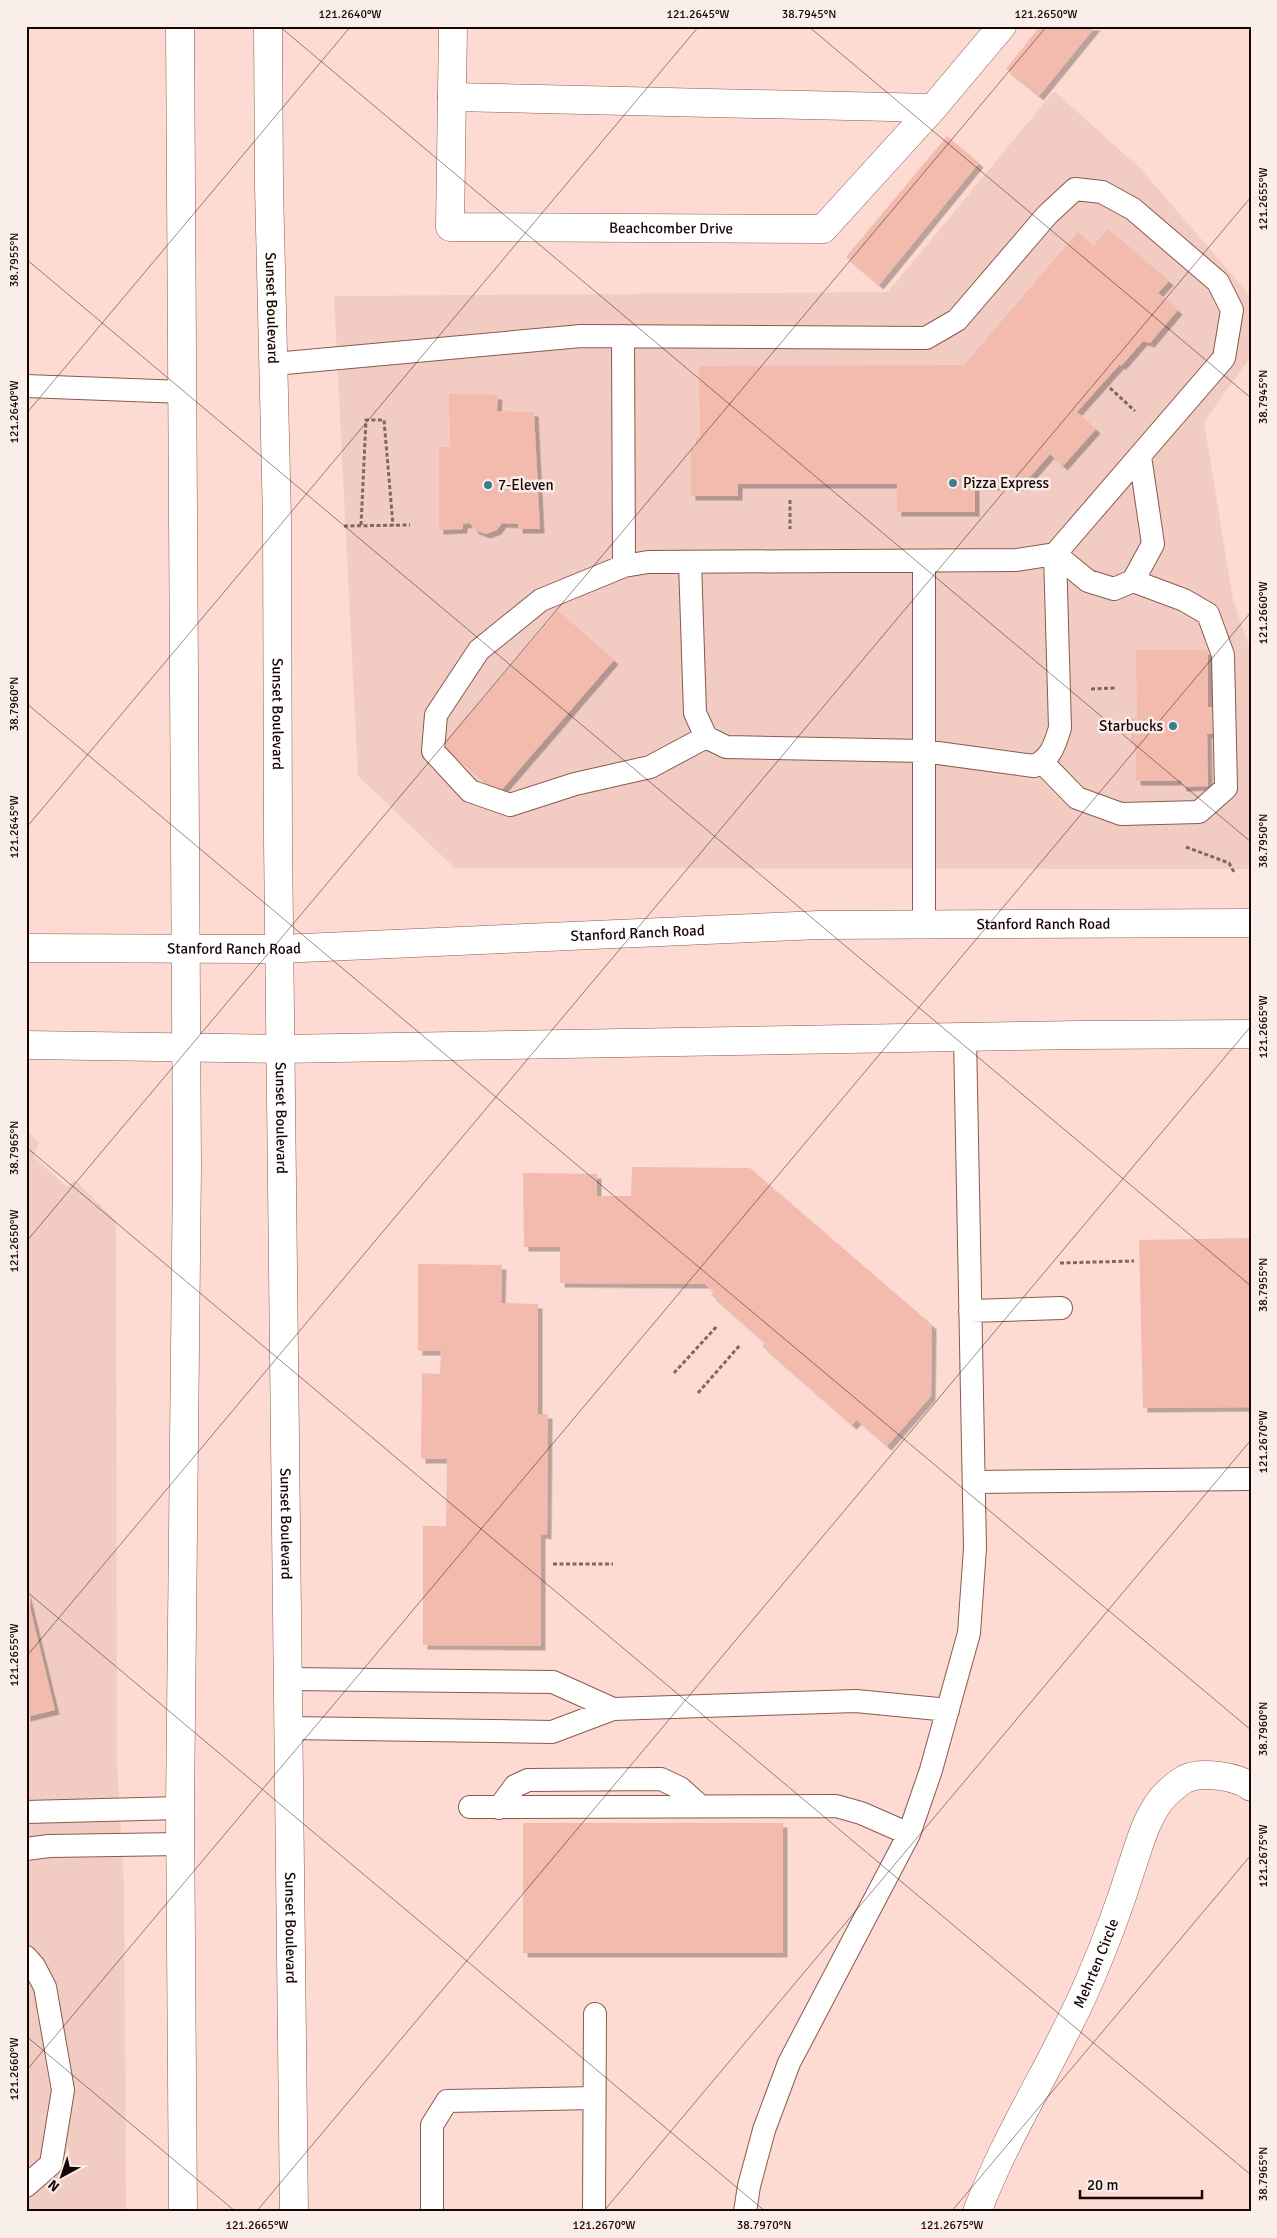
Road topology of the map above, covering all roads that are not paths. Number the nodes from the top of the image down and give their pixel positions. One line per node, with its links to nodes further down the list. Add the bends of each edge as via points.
1 (180, 26): 10 (main road)
2 (268, 26): 8 (main road, Sunset Boulevard)
3 (453, 26): 5 (main road, Beachcomber Drive)
4 (1002, 26): 6 (main road, Beachcomber Drive)
5 (452, 97): 6 (main road); 6 (main road, Beachcomber Drive, via 450,227 824,228)
6 (932, 108)
7 (623, 336): 8 (lane, via 581,336); 11 (lane, via 926,338 957,320 1047,215 1075,189 1102,192 1134,209 1218,282 1232,310 1224,358); 15 (lane)
8 (274, 364): 23 (main road, Sunset Boulevard)
9 (26, 386): 10 (lane)
10 (182, 392): 24 (main road)
11 (1140, 456): 12 (lane); 16 (lane, via 1153,544)
12 (1055, 554): 13 (lane, via 1016,560); 16 (lane, via 1088,581 1114,588); 19 (lane, via 1060,728 1052,750)
13 (924, 561): 14 (lane); 18 (lane)
14 (690, 562): 15 (lane, via 648,562); 17 (lane, via 695,713)
15 (624, 566): 17 (lane, via 541,600 479,650 436,715 433,751 470,791 510,805 575,784 650,767)
16 (1133, 581): 19 (lane, via 1184,600 1208,614 1223,655 1226,788 1199,812 1121,814 1077,798)
17 (706, 738): 18 (lane, via 726,747)
18 (923, 751): 19 (lane, via 1034,766); 21 (lane)
19 (1042, 762)
20 (1251, 923): 21 (main road, Stanford Ranch Road)
21 (924, 925): 23 (main road, Stanford Ranch Road, via 819,924)
22 (26, 948): 24 (main road, Stanford Ranch Road)
23 (280, 949): 24 (main road, Stanford Ranch Road); 29 (main road, Sunset Boulevard)
24 (186, 950): 28 (main road)
25 (1251, 1034): 26 (main road)
26 (965, 1037): 29 (main road); 31 (lane)
27 (26, 1045): 28 (main road)
28 (187, 1047): 29 (main road); 40 (main road)
29 (281, 1049): 34 (main road, Sunset Boulevard)
30 (1061, 1308): 31 (lane)
31 (970, 1311): 33 (lane)
32 (1251, 1479): 33 (lane)
33 (974, 1482): 36 (lane, via 975,1548 969,1633)
34 (288, 1679): 35 (lane, via 553,1682); 37 (main road, Sunset Boulevard)
35 (613, 1709): 36 (lane, via 856,1701); 37 (lane, via 552,1732)
36 (948, 1710): 42 (lane)
37 (289, 1728): 50 (main road, Sunset Boulevard)
38 (1251, 1787): 54 (main road, Mehrten Circle, via 1245,1782 1218,1775 1186,1778 1160,1800 1140,1837 1134,1862 1071,2023 993,2169)
39 (470, 1807): 42 (lane, via 499,1808 515,1786 528,1780 661,1779 680,1788 700,1806 836,1806)
40 (180, 1808): 41 (lane); 43 (main road)
41 (26, 1812)
42 (909, 1834): 53 (lane, via 789,2063 764,2130)
43 (180, 1844): 44 (lane); 49 (main road)
44 (26, 1849)
45 (26, 1957): 48 (lane, via 45,1987 63,2090 51,2164)
46 (595, 2014): 47 (lane)
47 (594, 2098): 51 (lane, via 447,2101 432,2124); 52 (lane)
48 (26, 2186)
49 (183, 2212)
50 (294, 2212)
51 (432, 2212)
52 (594, 2212)
53 (744, 2212)
54 (977, 2212)

